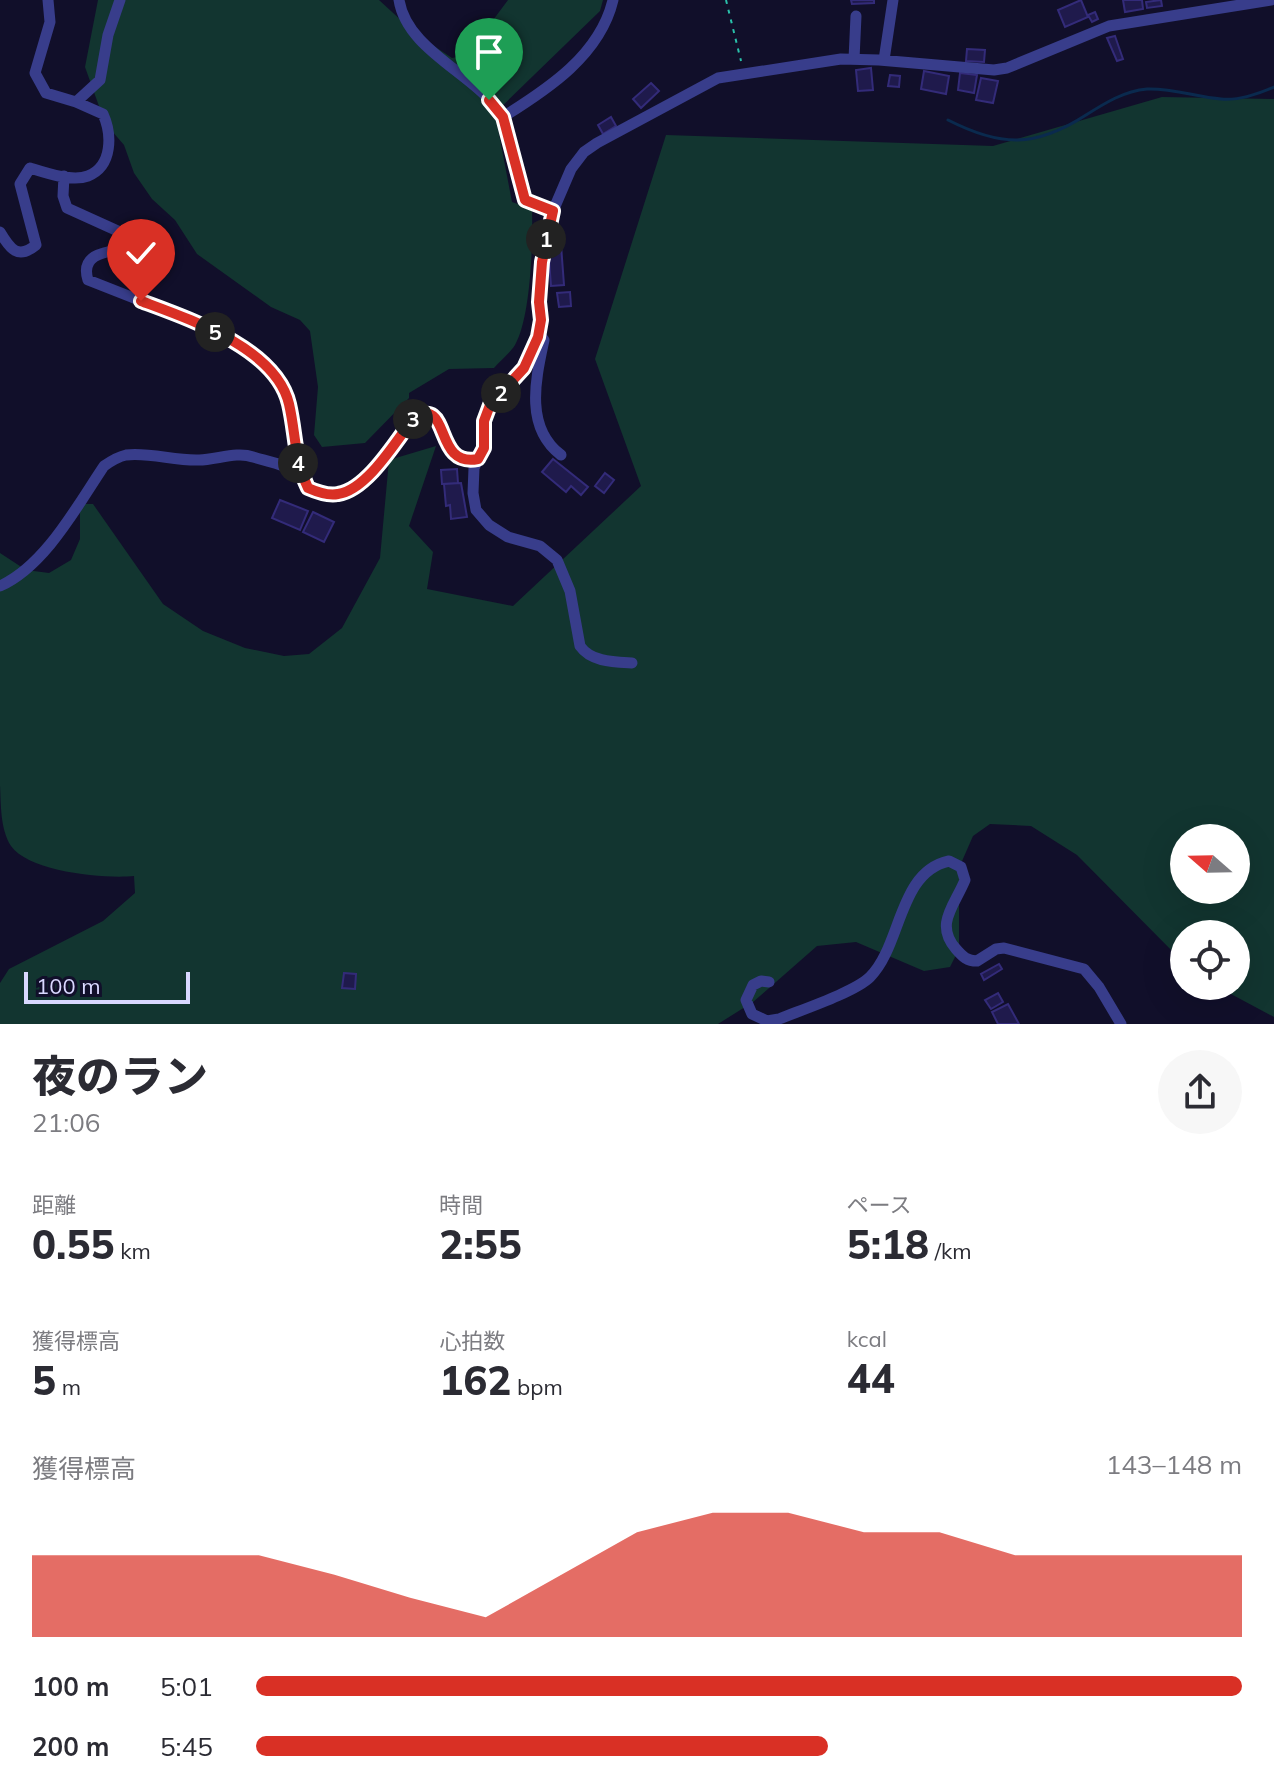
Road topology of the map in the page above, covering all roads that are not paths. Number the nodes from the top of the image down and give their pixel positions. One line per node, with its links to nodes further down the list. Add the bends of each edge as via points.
1 (48, 0): 10 (street, via 50,22 35,73 46,93)
2 (120, 0): 10 (street, via 100,80)
3 (399, 0): 11 (street, via 407,22 430,49 479,89)
4 (613, 0): 11 (street, via 605,25 573,66)
5 (893, 0): 9 (street)
6 (1271, 0): 9 (street, via 1109,26 1007,68)
7 (856, 16): 8 (street)
8 (854, 59): 9 (street); 13 (street, via 718,78 702,85 590,147 571,169)
9 (884, 60)
10 (76, 102): 12 (street, via 103,114 110,130 109,147 89,176)
11 (503, 117): 13 (street, via 525,200)
12 (64, 176): 14 (street, via 30,168 20,184 36,245 28,252 11,250); 18 (street, via 67,208 127,240 122,249 97,253 89,261 88,280 205,326 256,357 282,385)
13 (553, 211): 15 (street, via 542,262)
14 (0, 232)
15 (538, 333): 16 (street, via 544,340 535,407 546,439); 17 (street, via 524,368 490,405)
16 (561, 455)
17 (478, 459): 18 (street, via 459,458 447,445 439,420 421,414 356,487 334,495); 20 (street, via 473,484 476,510 508,537 540,546 557,560 585,654)
18 (306, 485): 19 (street, via 297,473 248,455 194,461 127,455 113,459 37,559)
19 (0, 586)
20 (632, 663)
21 (769, 982): 22 (street, via 753,985 747,1007 761,1019)
22 (778, 1022): 23 (street, via 871,976 913,890 934,865 949,861 961,867 965,880 948,910 945,931 964,958 977,961 1004,948 1077,966 1091,975)
23 (1121, 1024)

